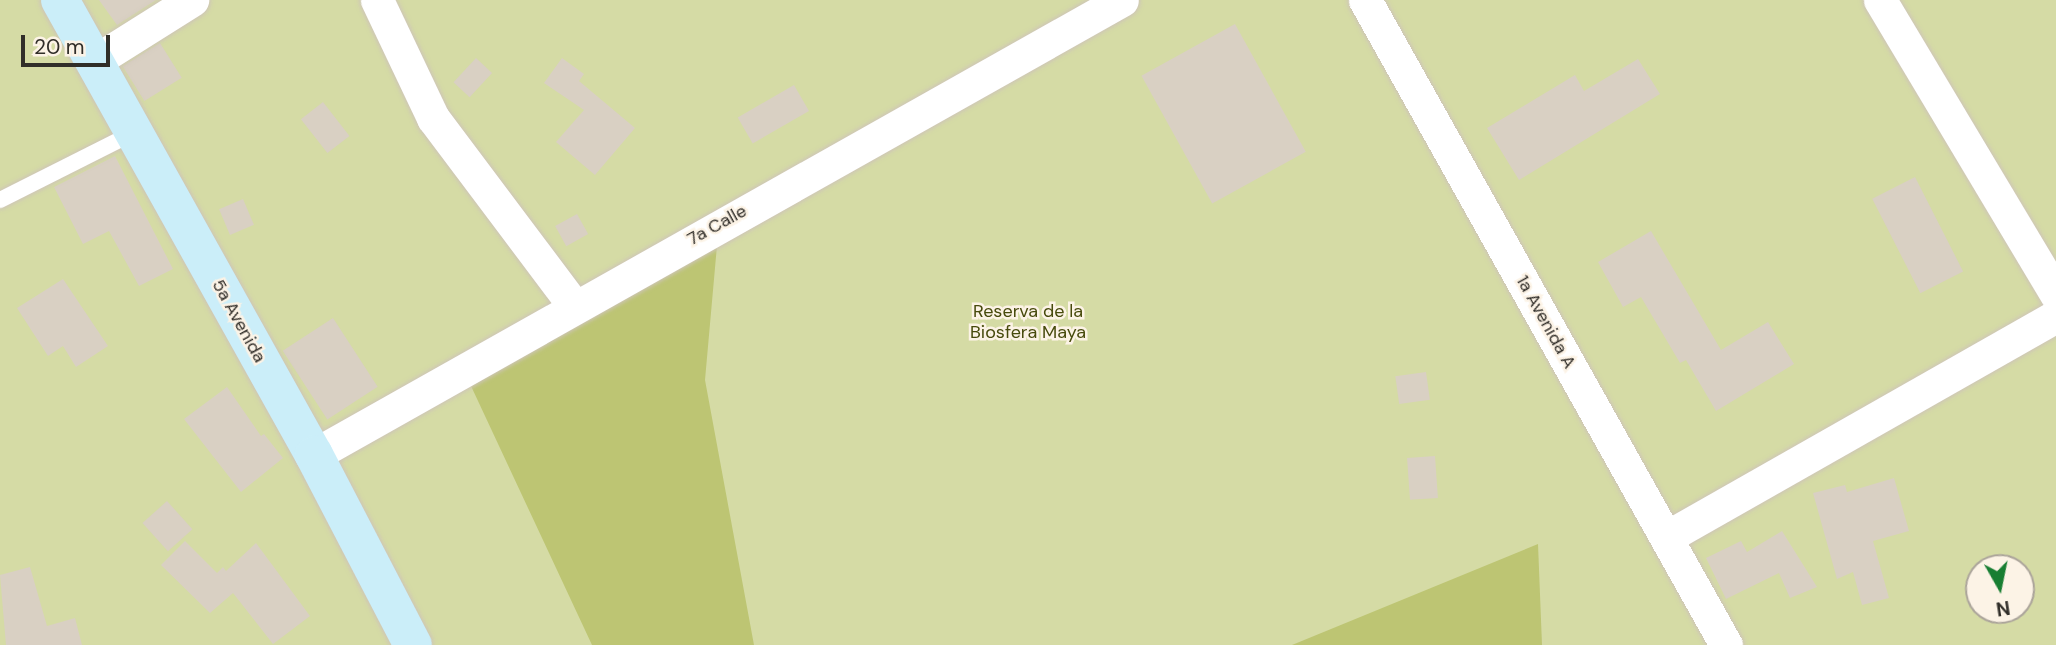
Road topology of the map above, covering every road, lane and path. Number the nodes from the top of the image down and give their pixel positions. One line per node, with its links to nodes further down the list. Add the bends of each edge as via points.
1 (60, 0): 7 (street, 5a Avenida)
2 (192, 0): 7 (street)
3 (377, 0): 11 (street, via 433,118)
4 (1122, 0): 11 (street, 7a Calle)
5 (1365, 0): 14 (street, 1a Avenida A)
6 (1880, 0): 10 (street)
7 (96, 61): 8 (street, 5a Avenida)
8 (133, 133): 9 (lane); 13 (street, 5a Avenida)
9 (0, 200)
10 (2056, 294)
11 (574, 306): 13 (street, 7a Calle)
12 (2056, 316): 14 (street)
13 (314, 455): 15 (street, 5a Avenida)
14 (1667, 537): 16 (street, 1a Avenida A)
15 (413, 645)
16 (1726, 645)

